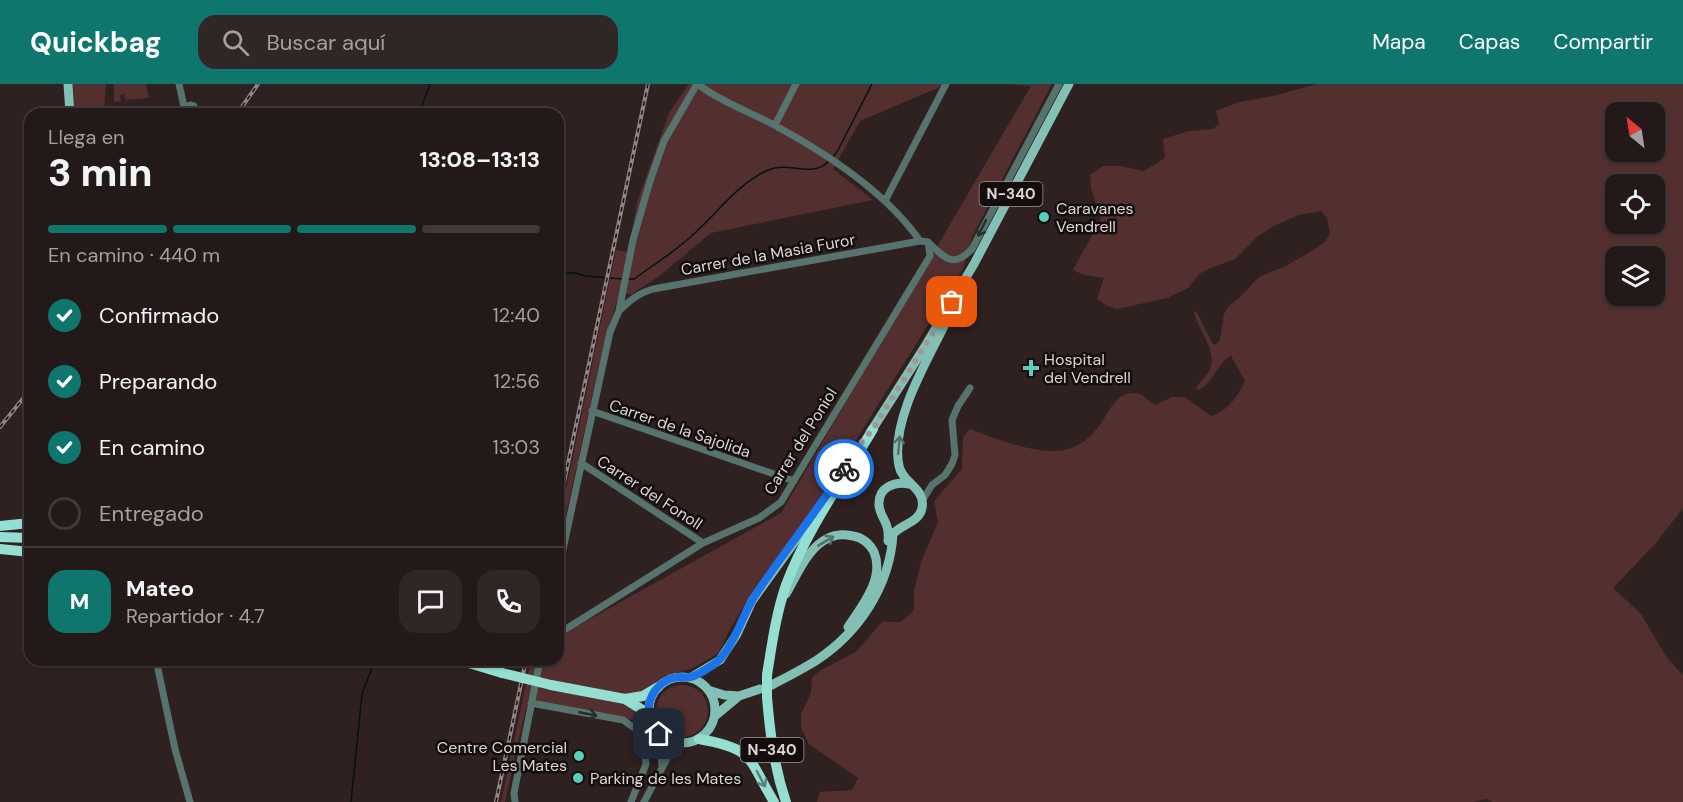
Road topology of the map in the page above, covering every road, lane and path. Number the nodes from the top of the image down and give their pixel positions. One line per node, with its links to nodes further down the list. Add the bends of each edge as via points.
1 (68, 84): 8 (main road)
2 (179, 84): 9 (street)
3 (697, 84): 10 (street); 15 (street, via 664,141 650,182 633,240)
4 (796, 84): 10 (street)
5 (946, 84): 11 (street)
6 (1059, 84): 13 (street, one-way to 13, via 972,249 952,260)
7 (1069, 84): 14 (main road, N-340)
8 (70, 108)
9 (186, 108)
10 (775, 125): 11 (street, via 827,156)
11 (885, 201): 12 (street)
12 (920, 241): 13 (street, Carrer de la Masia Furor); 15 (street, Carrer de la Masia Furor, via 653,289 637,296)
13 (928, 243): 20 (street, Carrer del Poniol, via 930,256)
14 (952, 302): 18 (main road, N-340); 22 (main road, one-way to 14, via 902,476 898,457 902,421)
15 (620, 311): 17 (street, via 610,332)
16 (970, 388): 21 (street, via 952,420 956,454 945,475)
17 (592, 411): 19 (street); 20 (street, Carrer de la Sajolida)
18 (873, 429): 34 (highway, N-340, via 801,551); 41 (main road, via 752,601 720,660)
19 (581, 463): 30 (street, Carrer del Fonoll); 31 (street)
20 (794, 481): 30 (street, Carrer del Poniol, via 781,502 759,518)
21 (932, 485): 22 (street); 23 (street)
22 (912, 486): 23 (main road); 24 (main road, via 894,483 882,492 879,506)
23 (922, 501): 26 (main road, via 919,514)
24 (886, 519): 26 (main road); 36 (main road, via 889,534 882,571 862,614)
25 (24, 524): 27 (highway)
26 (902, 525): 37 (main road, via 893,534 885,572 874,598 848,636)
27 (0, 526)
28 (0, 537): 29 (highway)
29 (24, 538)
30 (703, 543): 35 (street, Carrer del Poniol)
31 (564, 544)
32 (0, 549): 33 (highway)
33 (24, 551)
34 (780, 604): 36 (main road, one-way to 36, via 821,542 840,534 859,537 871,546 878,561 872,589); 42 (highway, N-340)
35 (564, 628)
36 (840, 638): 37 (main road)
37 (830, 649): 42 (main road, via 816,661)
38 (157, 666): 55 (street)
39 (477, 666): 47 (highway, bridge)
40 (539, 666): 48 (street)
41 (690, 678): 43 (main road, via 670,679); 44 (main road)
42 (769, 680): 45 (highway, N-340, bridge)
43 (658, 687): 47 (highway, via 643,696); 49 (main road, via 650,700)
44 (708, 690): 46 (main road); 50 (main road)
45 (763, 693): 46 (main road); 60 (highway, N-340, via 776,770)
46 (739, 696): 50 (main road)
47 (625, 699): 49 (highway)
48 (531, 703): 56 (street); 57 (street, one-way to 57, via 623,720 637,730 645,744 646,764)
49 (649, 714): 51 (main road)
50 (715, 716): 52 (main road)
51 (659, 734): 53 (main road); 54 (street)
52 (699, 739): 53 (main road); 59 (highway, one-way to 59, via 738,748 749,757)
53 (678, 743): 54 (street)
54 (662, 768): 58 (street)
55 (190, 802)
56 (515, 802)
57 (631, 802)
58 (644, 802)
59 (774, 802)
60 (786, 802)

